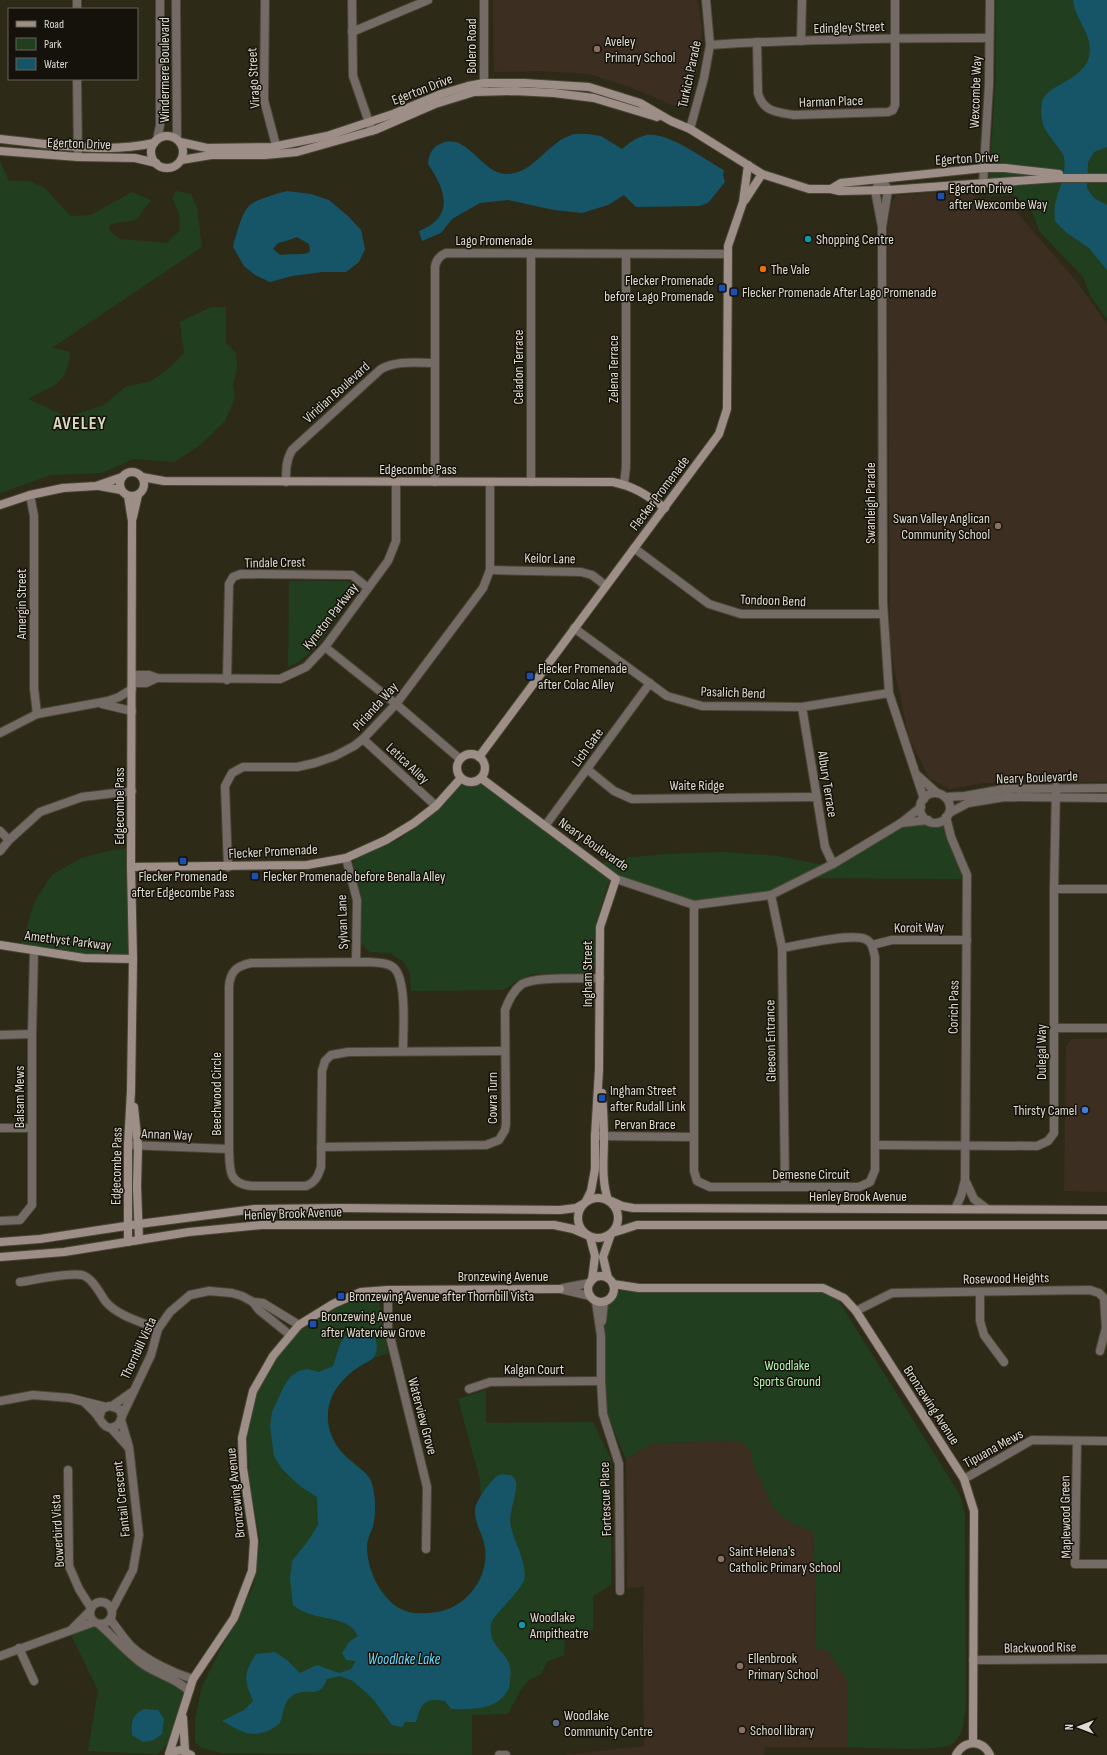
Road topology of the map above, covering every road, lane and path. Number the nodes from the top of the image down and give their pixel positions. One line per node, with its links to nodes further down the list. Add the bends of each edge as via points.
1 (160, 0): 25 (street, Windermere Boulevard, via 160,124)
2 (176, 0): 26 (street, Windermere Boulevard)
3 (265, 0): 28 (street, Virago Street, via 264,100)
4 (352, 0): 11 (street)
5 (428, 0): 11 (street)
6 (484, 0): 18 (street, Bolero Road)
7 (706, 0): 16 (street, Turkich Parade)
8 (802, 0): 14 (street)
9 (895, 0): 12 (street)
10 (990, 0): 13 (street, Wexcombe Way)
11 (352, 32): 21 (street, via 353,76)
12 (894, 38): 13 (street, Edingley Street); 14 (street, Edingley Street); 15 (street, Harman Place, via 893,110 802,115 779,113 766,108 760,102)
13 (989, 38): 34 (street, Wexcombe Way)
14 (801, 41): 15 (street, Edingley Street)
15 (757, 42): 16 (street, Edingley Street)
16 (710, 45): 22 (street, Turkich Parade)
17 (77, 80): 27 (street)
18 (484, 83): 19 (street, Bolero Road); 20 (street, Egerton Drive, via 589,88 640,103); 21 (street, Egerton Drive, via 441,94)
19 (484, 92): 20 (street, Egerton Drive, via 546,92 594,98); 23 (street, Egerton Drive, via 474,92 435,104)
20 (671, 121): 22 (street, Egerton Drive)
21 (369, 122): 23 (street); 28 (street, Egerton Drive)
22 (690, 129): 33 (street, Egerton Drive)
23 (372, 130): 28 (street, Egerton Drive, via 297,152)
24 (0, 139): 27 (street, Egerton Drive)
25 (156, 141): 26 (street, via 169,136); 27 (street, Egerton Drive, via 135,148); 32 (street, via 152,154)
26 (178, 141): 28 (street, Egerton Drive, via 207,148); 31 (street, via 183,150)
27 (78, 146): 30 (street)
28 (277, 150): 31 (street, Egerton Drive)
29 (0, 151): 30 (street, Egerton Drive)
30 (78, 157): 32 (street, Egerton Drive, via 135,158)
31 (181, 160): 32 (street, via 170,168)
32 (156, 163)
33 (748, 166): 35 (street, Egerton Drive); 45 (street, Flecker Promenade)
34 (984, 168): 37 (street, Egerton Drive, via 1005,168); 40 (street, Egerton Drive); 41 (street, Wexcombe Way)
35 (762, 174): 42 (street, Egerton Drive, via 809,189); 45 (street, Flecker Promenade)
36 (1107, 174): 38 (street, Egerton Drive)
37 (1059, 176): 38 (street, Egerton Drive); 41 (street, Egerton Drive)
38 (1094, 176): 39 (street, Egerton Drive)
39 (1107, 178)
40 (882, 179): 42 (street, Egerton Drive, via 840,183); 43 (street); 44 (street)
41 (983, 184): 44 (street, Egerton Drive)
42 (831, 189): 43 (street, Egerton Drive)
43 (876, 190): 44 (street, Egerton Drive); 46 (street, Swanleigh Parade)
44 (888, 190): 46 (street, Swanleigh Parade)
45 (743, 202): 49 (street, Flecker Promenade, via 728,246)
46 (882, 227): 73 (street, Swanleigh Parade)
47 (531, 253): 48 (street, Lago Promenade); 50 (street, Lago Promenade, via 440,255 435,267); 58 (street, Celadon Terrace)
48 (626, 254): 49 (street, Lago Promenade); 59 (street, Zelena Terrace)
49 (728, 254): 67 (street, Flecker Promenade, via 727,408 719,434)
50 (435, 363): 54 (street, Viridian Boulevard, via 399,363 381,369 292,450 286,464); 56 (street, Lago Promenade)
51 (122, 477): 52 (street, via 132,472); 60 (street); 62 (street)
52 (142, 477): 53 (street, Edgecombe Pass); 61 (street)
53 (164, 481): 54 (street, Edgecombe Pass); 61 (street, Edgecombe Pass)
54 (286, 482): 55 (street, Edgecombe Pass)
55 (396, 482): 56 (street, Edgecombe Pass); 72 (street, Kyneton Parkway, via 396,541 388,561)
56 (435, 482): 57 (street, Edgecombe Pass)
57 (490, 482): 58 (street, Edgecombe Pass); 70 (street, Pirianda Way)
58 (531, 482): 59 (street, Edgecombe Pass)
59 (624, 484): 67 (street, Edgecombe Pass, via 641,491)
60 (96, 486): 62 (street); 63 (street, via 63,488)
61 (144, 488): 64 (street)
62 (121, 490): 65 (street)
63 (30, 495): 66 (street); 84 (street, Amergin Street, via 34,516 34,688)
64 (138, 495): 65 (street); 68 (street, Edgecombe Pass)
65 (128, 496): 68 (street, Edgecombe Pass)
66 (0, 505)
67 (665, 508): 69 (street, Flecker Promenade)
68 (132, 521): 77 (street, Edgecombe Pass)
69 (634, 548): 71 (street, Flecker Promenade); 73 (street, Tondoon Bend, via 710,604 741,614)
70 (490, 570): 71 (street, Keilor Lane, via 582,572 592,575); 81 (street, Pirianda Way, via 483,588)
71 (606, 585): 74 (street, Flecker Promenade)
72 (368, 588): 75 (street, Kyneton Parkway); 76 (street, Tindale Crest, via 352,575 241,574 233,577 229,584)
73 (883, 614): 79 (street, Swanleigh Parade)
74 (574, 628): 78 (street, Pasalich Bend); 87 (street, Flecker Promenade)
75 (325, 647): 76 (street, Kyneton Parkway, via 306,667 280,679); 81 (street)
76 (227, 680): 77 (street, Kyneton Parkway, via 157,678 149,675)
77 (132, 682): 80 (street, via 119,697); 83 (street, Edgecombe Pass)
78 (650, 683): 82 (street, Pasalich Bend, via 668,696 702,706); 89 (street, Lich Gate)
79 (889, 693): 82 (street, Pasalich Bend); 90 (street, Swanleigh Parade)
80 (95, 703): 83 (street); 84 (street)
81 (396, 704): 86 (street, Pirianda Way); 88 (street)
82 (802, 707): 98 (street, Albury Terrace)
83 (132, 711): 95 (street, Edgecombe Pass)
84 (37, 714): 85 (street)
85 (0, 733)
86 (363, 739): 101 (street, Letica Alley); 115 (street, Pirianda Way, via 335,756 315,763 297,767 243,767 232,773 225,786)
87 (479, 757): 88 (street, via 476,754 467,754); 92 (street, via 485,769)
88 (460, 759): 91 (street, via 457,767)
89 (587, 769): 98 (street, Waite Ridge, via 614,792 632,799); 107 (street, Lich Gate)
90 (917, 775): 96 (street, Swanleigh Parade); 100 (street, Swanleigh Parade)
91 (461, 778): 92 (street, via 473,782); 101 (street, Flecker Promenade)
92 (481, 778): 107 (street, Neary Boulevarde)
93 (1056, 787): 94 (street, Neary Boulevarde); 96 (street, Neary Boulevarde, via 1004,789 965,796); 97 (street, Dulegal Way)
94 (1107, 788)
95 (132, 792): 110 (street, via 82,797 40,812); 114 (street, Edgecombe Pass)
96 (941, 795): 100 (street, via 930,794); 103 (street, via 949,804)
97 (1056, 797): 99 (street, Neary Boulevarde); 103 (street, Neary Boulevarde, via 1005,797 968,803); 118 (street, Dulegal Way)
98 (817, 798): 113 (street, Albury Terrace, via 825,847)
99 (1107, 798)
100 (924, 799): 102 (street)
101 (436, 806): 112 (street, Flecker Promenade, via 414,824)
102 (921, 807): 104 (street, via 922,814); 106 (street, Neary Boulevarde)
103 (947, 815): 105 (street); 109 (street, Corich Pass)
104 (928, 820): 105 (street); 106 (street, Neary Boulevarde)
105 (936, 822): 109 (street, Corich Pass)
106 (901, 823): 113 (street, Neary Boulevarde)
107 (545, 826): 116 (street, Neary Boulevarde)
108 (0, 832): 110 (street)
109 (951, 836): 121 (street, Corich Pass, via 967,875)
110 (8, 840): 111 (street)
111 (0, 851)
112 (346, 858): 115 (street, Flecker Promenade, via 307,865); 127 (street, Sylvan Lane, via 356,900)
113 (833, 864): 119 (street, Neary Boulevarde)
114 (131, 867): 115 (street, Flecker Promenade); 126 (street, Edgecombe Pass)
115 (228, 867)
116 (616, 879): 120 (street, Neary Boulevarde); 128 (street, Ingham Street, via 600,927)
117 (1107, 888): 118 (street)
118 (1054, 889): 129 (street, Dulegal Way)
119 (771, 895): 120 (street, Neary Boulevarde); 124 (street, Gleeson Entrance)
120 (694, 905): 141 (street, Demesne Circuit)
121 (967, 940): 123 (street, Koroit Way, via 892,940); 145 (street, Corich Pass)
122 (0, 945): 125 (street, Amethyst Parkway)
123 (872, 945): 124 (street, via 865,939 849,937); 143 (street, Demesne Circuit, via 875,957)
124 (782, 948): 149 (street, Gleeson Entrance)
125 (34, 950): 126 (street, Amethyst Parkway, via 84,958); 131 (street, Balsam Mews)
126 (133, 959): 136 (street, Edgecombe Pass)
127 (356, 962): 134 (street, Beechwood Circle, via 389,964 399,975 402,985); 147 (street, Beechwood Circle, via 251,962 233,971 229,987)
128 (600, 978): 133 (street, Cowra Turn, via 536,980 523,984 511,994 505,1010); 135 (street, Ingham Street)
129 (1054, 1028): 130 (street); 145 (street, Dulegal Way, via 1054,1132 1048,1141 1037,1146)
130 (1107, 1028)
131 (32, 1034): 132 (street); 138 (street, Balsam Mews)
132 (0, 1035)
133 (504, 1051): 134 (street, Beechwood Circle); 146 (street, Cowra Turn, via 505,1130 495,1143)
134 (403, 1052): 146 (street, Beechwood Circle, via 348,1052 331,1055 325,1061 321,1084)
135 (600, 1070): 139 (street, Ingham Street); 140 (street, Ingham Street)
136 (131, 1091): 142 (street, Edgecombe Pass); 144 (street, Edgecombe Pass)
137 (0, 1128): 138 (street)
138 (32, 1128): 155 (street, Balsam Mews, via 32,1205 20,1220)
139 (595, 1136): 140 (street, Pervan Brace); 151 (street, Ingham Street, via 592,1187)
140 (604, 1137): 141 (street, Pervan Brace); 150 (street, Ingham Street, via 604,1185)
141 (694, 1137): 149 (street, Demesne Circuit, via 695,1177 703,1185)
142 (128, 1145): 144 (street, Annan Way); 158 (street, Edgecombe Pass)
143 (875, 1145): 145 (street, Dulegal Way); 149 (street, Demesne Circuit, via 875,1170 870,1182 859,1187)
144 (138, 1146): 147 (street, Annan Way); 156 (street, Edgecombe Pass)
145 (965, 1146): 148 (street, Corich Pass)
146 (321, 1147): 147 (street, Beechwood Circle, via 318,1177 306,1186 243,1185 236,1182 230,1169)
147 (229, 1149)
148 (965, 1180): 152 (street, Corich Pass); 153 (street, Corich Pass, via 974,1199)
149 (785, 1187)
150 (609, 1201): 151 (street, via 596,1197); 152 (street, Henley Brook Avenue, via 633,1208); 159 (street, via 616,1207 618,1220)
151 (584, 1202): 156 (street, Henley Brook Avenue, via 576,1208 560,1210 255,1209); 160 (street, via 578,1220 579,1226)
152 (955, 1209): 153 (street, Henley Brook Avenue)
153 (987, 1209): 154 (street, Henley Brook Avenue)
154 (1107, 1210)
155 (0, 1221)
156 (138, 1224): 158 (street, Henley Brook Avenue); 161 (street, Edgecombe Pass)
157 (1107, 1225): 159 (street, via 636,1226)
158 (128, 1226): 162 (street, Henley Brook Avenue); 163 (street, Edgecombe Pass)
159 (611, 1233): 160 (street, via 600,1238); 166 (street, via 603,1257)
160 (589, 1236): 161 (street, Henley Brook Avenue, via 574,1229 554,1225 308,1224 217,1229); 165 (street, via 595,1256)
161 (139, 1240): 163 (street, Henley Brook Avenue)
162 (0, 1242)
163 (128, 1242): 164 (street, Henley Brook Avenue, via 64,1252)
164 (0, 1257)
165 (591, 1281): 166 (street, via 600,1276); 169 (street, Bronzewing Avenue); 173 (street, via 588,1292)
166 (611, 1281): 168 (street, Bronzewing Avenue); 172 (street)
167 (20, 1282): 177 (street, via 82,1275 90,1280 116,1311)
168 (639, 1288): 172 (street, Bronzewing Avenue); 175 (street, Bronzewing Avenue, via 823,1288 844,1298)
169 (560, 1289): 170 (street, Bronzewing Avenue); 173 (street, Bronzewing Avenue)
170 (388, 1290): 176 (street, Bronzewing Avenue, via 361,1292 333,1304); 195 (street, Waterview Grove, via 388,1328 427,1487)
171 (980, 1292): 175 (street, Rosewood Heights, via 892,1293); 179 (street, Rosewood Heights, via 1090,1290 1099,1293 1104,1298 1106,1328); 180 (street, via 980,1321 984,1335)
172 (614, 1293): 173 (street, via 609,1300)
173 (597, 1300): 181 (street, Fortescue Place)
174 (253, 1302): 176 (street, Thornbill Vista, via 263,1303); 177 (street, Thornbill Vista, via 232,1293 209,1291 190,1296 170,1312); 178 (street, Thornbill Vista)
175 (856, 1311): 194 (street, Bronzewing Avenue)
176 (299, 1325): 178 (street, Bronzewing Avenue)
177 (158, 1329): 183 (street, Thornbill Vista, via 151,1355)
178 (290, 1335): 210 (street, Bronzewing Avenue, via 273,1356 253,1391 242,1438 254,1541 252,1571 234,1618)
179 (1100, 1351)
180 (1004, 1362)
181 (600, 1381): 182 (street, Kalgan Court, via 490,1382); 198 (street, Fortescue Place, via 603,1414 619,1464)
182 (469, 1389)
183 (133, 1391): 186 (street, Thornbill Vista); 188 (street, Thornbill Vista)
184 (0, 1401): 185 (street, via 33,1395 70,1398)
185 (84, 1402): 186 (street); 187 (street)
186 (109, 1406): 187 (street, via 102,1409); 188 (street, via 119,1409)
187 (99, 1418): 189 (street, via 103,1425)
188 (122, 1418): 189 (street, via 119,1424); 192 (street, Fantail Crescent)
189 (111, 1428): 192 (street, Fantail Crescent)
190 (1077, 1441): 191 (street, Tipuana Mews); 194 (street, Tipuana Mews, via 1032,1440); 196 (street, Maplewood Green, via 1076,1564)
191 (1107, 1441)
192 (129, 1448): 199 (street, Fantail Crescent, via 139,1535 133,1570)
193 (68, 1470): 197 (street, Bowerbird Vista, via 69,1566)
194 (964, 1479): 209 (street, Bronzewing Avenue, via 974,1511)
195 (426, 1549)
196 (1107, 1564)
197 (79, 1589): 200 (street); 201 (street, Bowerbird Vista)
198 (620, 1591)
199 (121, 1592): 200 (street, Fantail Crescent); 202 (street, Fantail Crescent)
200 (103, 1602): 201 (street, via 93,1605); 202 (street)
201 (90, 1609): 204 (street, via 90,1617); 205 (street)
202 (112, 1610): 203 (street)
203 (110, 1619): 204 (street, via 104,1624); 210 (street, via 138,1652)
204 (97, 1624): 205 (street); 212 (street, via 145,1666 181,1683)
205 (70, 1630): 206 (street)
206 (19, 1648): 207 (street); 211 (street)
207 (0, 1656)
208 (1107, 1659): 209 (street, Blackwood Rise)
209 (973, 1660): 214 (street, Bronzewing Avenue)
210 (193, 1679): 212 (street, Bronzewing Avenue)
211 (34, 1681)
212 (189, 1691): 213 (street, Bronzewing Avenue)
213 (182, 1711): 215 (street, Bronzewing Avenue); 216 (street, Bronzewing Avenue)
214 (973, 1743): 219 (street, via 962,1746); 220 (street, via 984,1747)
215 (188, 1753): 216 (street, via 176,1750)
216 (169, 1755)
217 (499, 1755): 218 (street)
218 (506, 1755)
219 (956, 1755)
220 (990, 1755)

